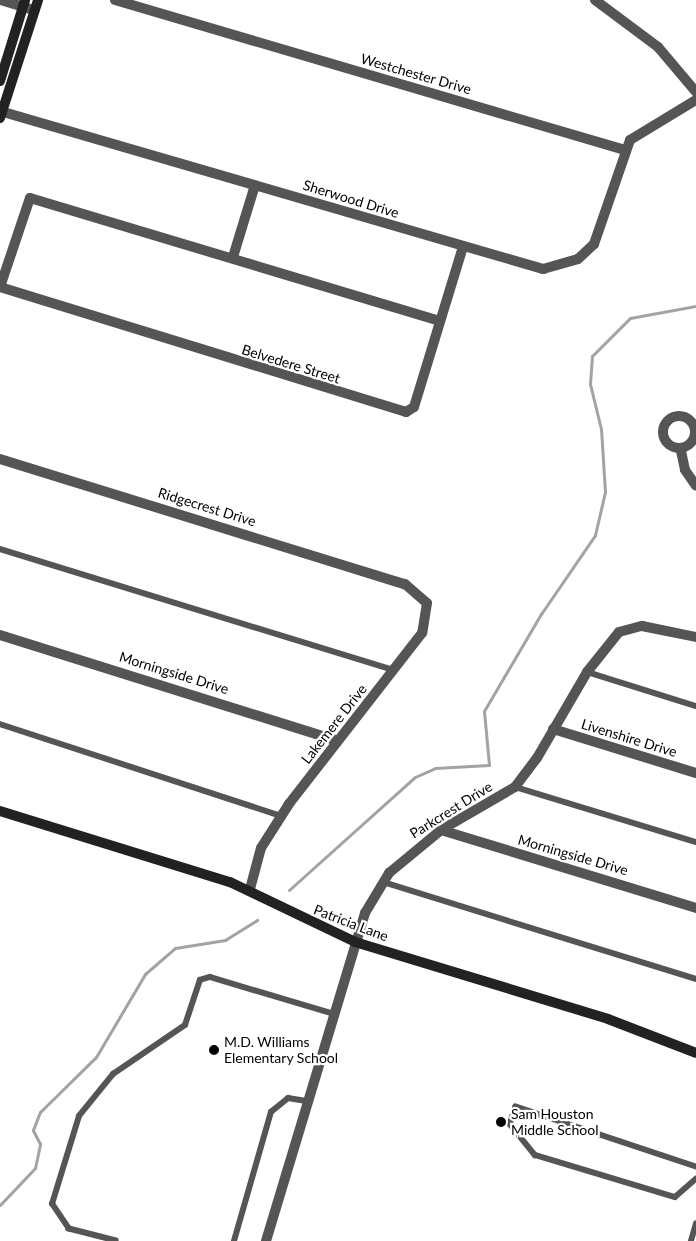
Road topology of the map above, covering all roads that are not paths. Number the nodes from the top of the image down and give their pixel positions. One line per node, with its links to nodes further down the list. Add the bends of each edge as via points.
1 (1, 0): 4 (street)
2 (115, 0): 10 (street, Westchester Drive)
3 (595, 0): 7 (street, via 658,47)
4 (24, 4): 5 (street); 6 (street)
5 (36, 5): 9 (street)
6 (0, 81)
7 (696, 92)
8 (696, 100): 10 (street, via 630,140)
9 (1, 113): 11 (street, Sherwood Drive)
10 (625, 150): 12 (street, Sherwood Drive, via 594,244 578,259 543,269)
11 (255, 185): 12 (street, Sherwood Drive); 13 (street)
12 (463, 247): 15 (street, Belvedere Street)
13 (233, 257): 14 (street, via 30,198); 15 (street)
14 (0, 287): 15 (street, Belvedere Street, via 406,412 414,407)
15 (439, 321)
16 (681, 451): 18 (street, via 685,470)
17 (0, 459): 20 (street, Ridgecrest Drive)
18 (696, 486)
19 (0, 549): 23 (lane)
20 (405, 584): 23 (street, Lakemere Drive, via 427,603 429,614 422,633)
21 (0, 635): 28 (street, Morningside Drive)
22 (696, 637): 24 (street, Parkcrest Drive, via 630,627 605,646)
23 (393, 670): 28 (street, Lakemere Drive)
24 (587, 672): 25 (lane); 27 (street, Parkcrest Drive)
25 (696, 706)
26 (0, 724): 32 (lane)
27 (553, 729): 29 (street, Livenshire Drive); 30 (street, Parkcrest Drive)
28 (338, 741): 32 (street, Lakemere Drive)
29 (696, 773)
30 (515, 787): 33 (street, Parkcrest Drive); 34 (lane)
31 (0, 812): 36 (street, Patricia Lane)
32 (281, 816): 36 (street, Lakemere Drive, via 260,848)
33 (441, 830): 35 (street, Parkcrest Drive, via 411,852); 37 (street, Morningside Drive)
34 (696, 842)
35 (383, 882): 38 (street, Parkcrest Drive, via 365,913); 39 (lane)
36 (250, 890): 38 (street, Patricia Lane)
37 (696, 908)
38 (355, 942): 40 (street, Parkcrest Drive); 41 (street, Patricia Lane, via 608,1019)
39 (696, 980)
40 (334, 1014): 42 (street, Parkcrest Drive); 46 (lane, via 210,977 200,980 185,1025 113,1074 79,1116 52,1204 69,1229)
41 (696, 1053)
42 (308, 1101): 47 (lane, via 288,1098 271,1112); 48 (street, Parkcrest Drive)
43 (696, 1167): 44 (lane, via 516,1107 510,1124 535,1155 675,1197)
44 (696, 1179)
45 (696, 1224): 49 (lane)
46 (116, 1241)
47 (234, 1241)
48 (266, 1241)
49 (691, 1241)

